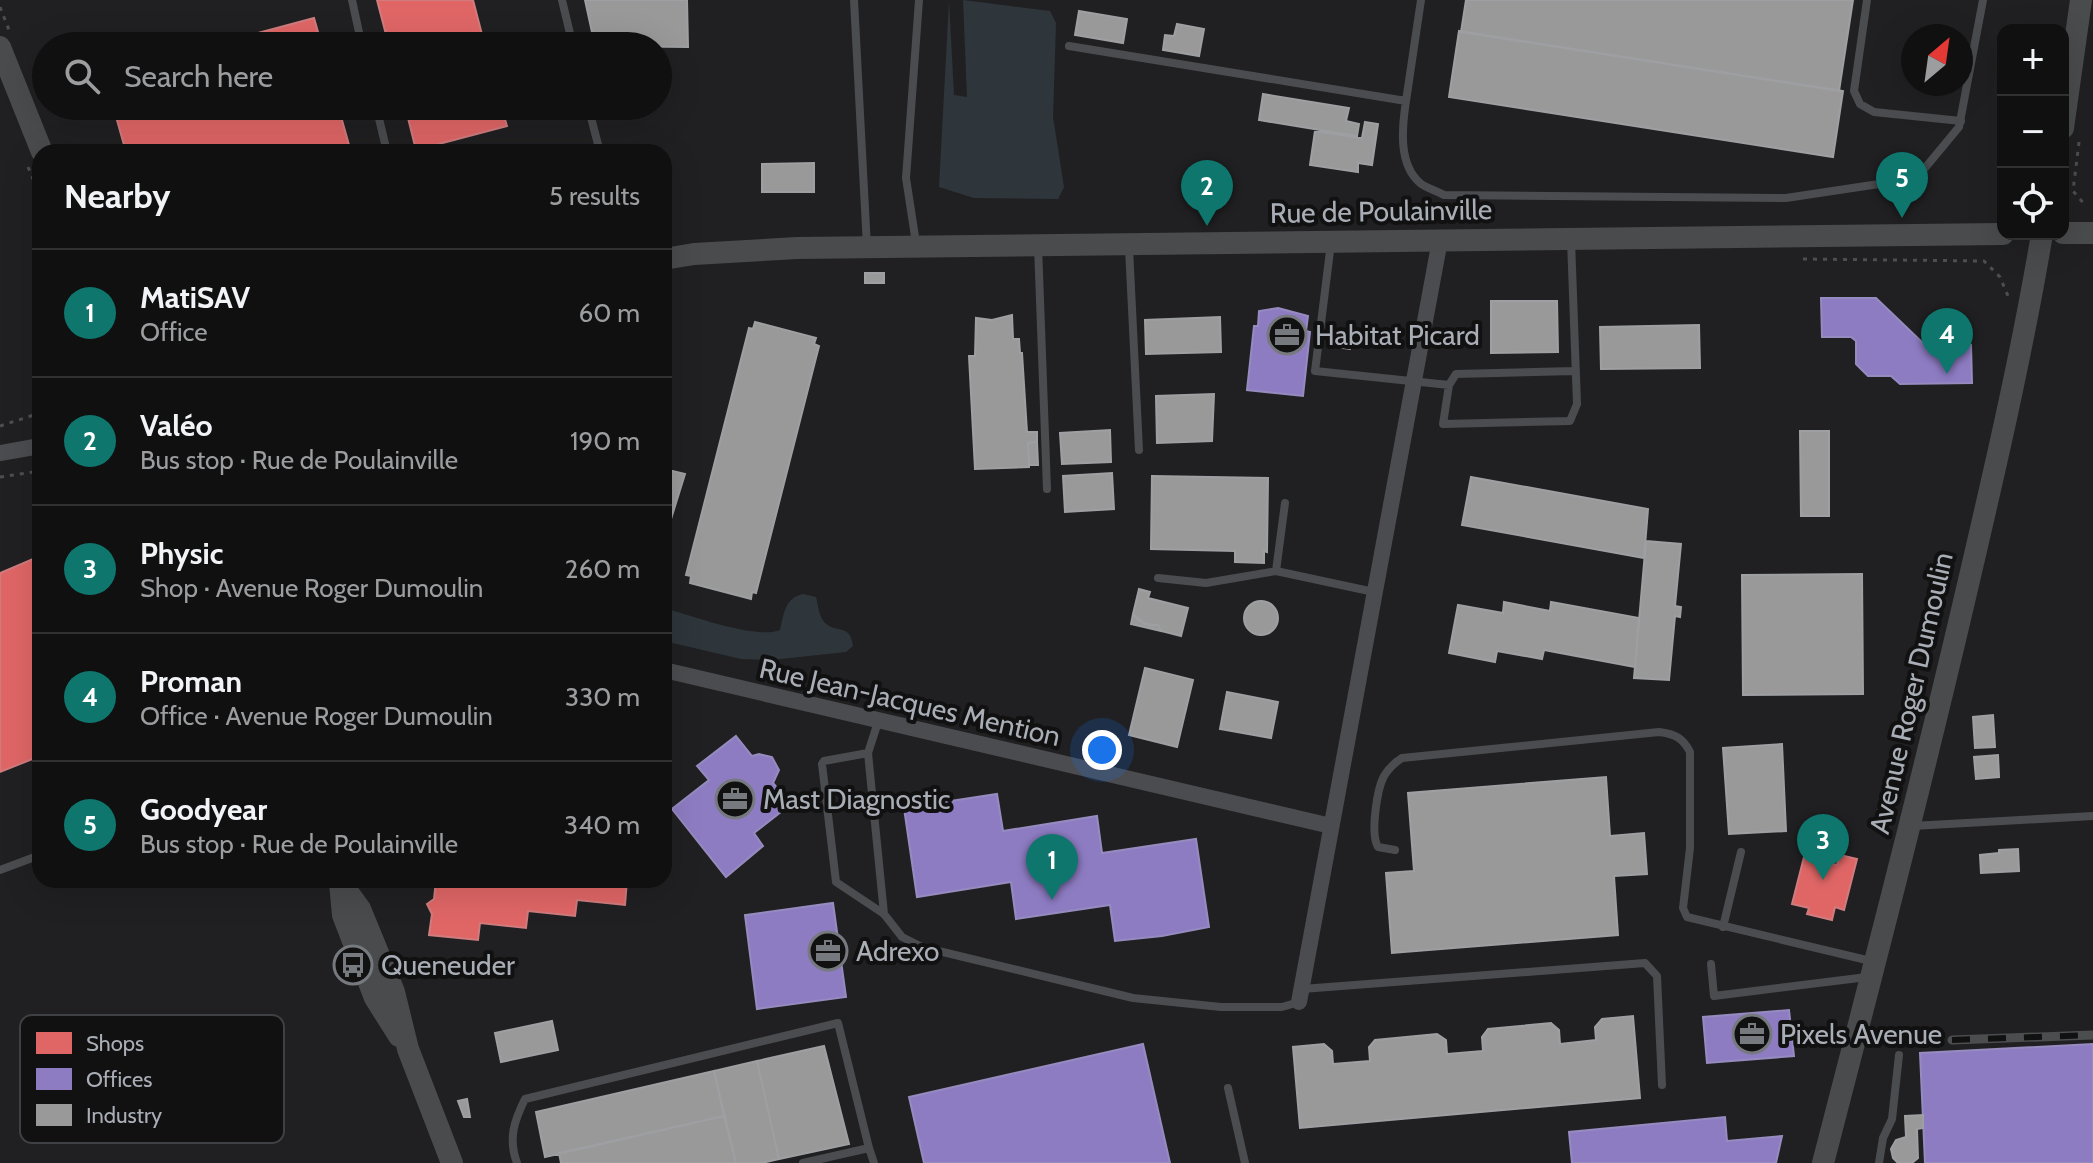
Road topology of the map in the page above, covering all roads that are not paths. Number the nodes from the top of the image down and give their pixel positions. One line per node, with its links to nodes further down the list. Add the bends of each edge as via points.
1 (352, 0): 9 (lane)
2 (562, 0): 10 (lane)
3 (854, 0): 30 (lane)
4 (919, 0): 31 (lane, via 906,178)
5 (1421, 0): 14 (lane)
6 (1867, 0): 17 (lane, via 1854,91 1860,104 1874,112)
7 (1983, 0): 17 (lane)
8 (2081, 0): 13 (main road)
9 (359, 32)
10 (570, 32)
11 (1069, 46): 14 (lane)
12 (0, 47): 18 (main road)
13 (2068, 96)
14 (1406, 101): 17 (lane, via 1406,163 1420,183 1460,196 1786,198 1879,184 1925,168)
15 (379, 120): 19 (lane)
16 (592, 120): 20 (lane)
17 (1961, 121)
18 (39, 144)
19 (385, 144)
20 (598, 144)
21 (2069, 233): 22 (main road)
22 (2093, 233)
23 (1997, 234): 24 (main road, Rue de Poulainville)
24 (1571, 239): 25 (main road, Rue de Poulainville); 33 (lane)
25 (1440, 240): 27 (main road, Rue de Poulainville); 34 (street)
26 (2041, 240): 49 (main road, Avenue Roger Dumoulin, via 2010,406)
27 (1332, 242): 28 (main road, Rue de Poulainville); 34 (lane, via 1315,371)
28 (1129, 244): 29 (main road, Rue de Poulainville); 37 (lane)
29 (1038, 246): 31 (main road, Rue de Poulainville); 39 (lane)
30 (867, 248): 31 (main road, Rue de Poulainville); 32 (main road, Rue de Poulainville)
31 (917, 248)
32 (672, 258)
33 (1575, 371): 35 (lane, via 1456,374); 35 (lane, via 1577,404 1570,421 1443,424)
34 (1414, 382): 35 (lane); 43 (street)
35 (1449, 385)
36 (32, 446): 38 (street)
37 (1139, 450)
38 (0, 453)
39 (1047, 489)
40 (1285, 503): 41 (lane)
41 (1276, 571): 42 (lane, via 1206,583); 43 (lane)
42 (1158, 578)
43 (1375, 592): 48 (street)
44 (672, 672): 45 (street, Rue Jean-Jacques Mention)
45 (878, 722): 46 (lane); 48 (street, Rue Jean-Jacques Mention)
46 (868, 753): 55 (lane); 55 (lane, via 822,764 836,882)
47 (2093, 816): 49 (lane)
48 (1331, 826): 59 (street)
49 (1911, 826): 58 (main road, Avenue Roger Dumoulin)
50 (1395, 850): 56 (lane, via 1378,847 1373,831 1382,779 1402,758 1674,734 1690,752 1690,848 1683,908 1695,921)
51 (1741, 852): 56 (lane)
52 (32, 858): 53 (lane)
53 (0, 870)
54 (340, 888): 64 (main road, via 343,915 375,998 408,1049)
55 (884, 914): 59 (lane, via 902,937 922,947 1133,998 1282,1007)
56 (1723, 927): 58 (lane)
57 (1711, 964): 58 (lane, via 1714,996)
58 (1874, 969): 69 (main road, Avenue Roger Dumoulin)
59 (1300, 996): 61 (lane, via 1645,963 1657,976)
60 (1899, 1055): 70 (lane, via 1892,1119)
61 (1662, 1085)
62 (1228, 1088): 68 (lane)
63 (869, 1148): 65 (lane, via 838,1023 525,1099 514,1122); 66 (lane); 67 (lane)
64 (452, 1163)
65 (517, 1163)
66 (803, 1163)
67 (874, 1163)
68 (1245, 1163)
69 (1823, 1163)
70 (1879, 1163)

